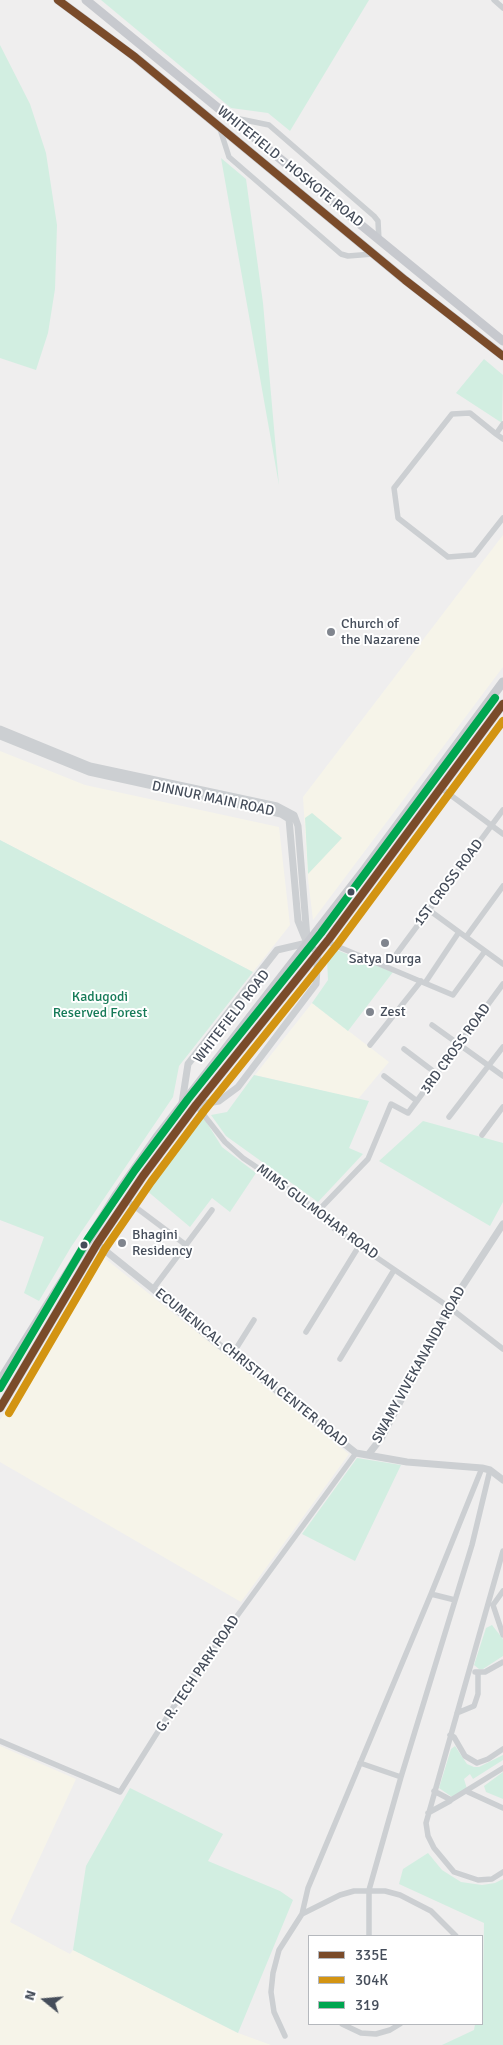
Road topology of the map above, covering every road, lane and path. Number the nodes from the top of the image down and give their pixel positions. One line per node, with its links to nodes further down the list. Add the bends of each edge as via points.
1 (58, 0): 6 (main road, WHITEFIELD - HOSKOTE ROAD, via 135,57)
2 (86, 0): 5 (main road, WHITEFIELD - HOSKOTE ROAD)
3 (494, 0): 4 (street)
4 (503, 8)
5 (228, 116): 7 (main road, WHITEFIELD - HOSKOTE ROAD); 7 (street, via 269,124 374,216 378,221)
6 (220, 128): 8 (main road, WHITEFIELD - HOSKOTE ROAD); 8 (street, via 229,157 341,254)
7 (379, 241): 9 (main road, WHITEFIELD - HOSKOTE ROAD)
8 (373, 254): 10 (main road, WHITEFIELD - HOSKOTE ROAD)
9 (503, 341)
10 (503, 356)
11 (503, 424): 12 (street)
12 (496, 434): 13 (street); 14 (street, via 470,413 452,414 394,488 398,518 448,556 474,555)
13 (503, 439)
14 (503, 518)
15 (503, 682): 16 (main road, WHITEFIELD ROAD)
16 (500, 694): 29 (main road, WHITEFIELD ROAD)
17 (503, 704): 20 (main road, WHITEFIELD ROAD)
18 (0, 729): 29 (street, DINNUR MAIN ROAD, via 90,766 277,806 294,815 298,826)
19 (0, 736): 29 (street, DINNUR MAIN ROAD, via 88,772 286,816 291,827 298,921)
20 (441, 788): 22 (street); 28 (main road, WHITEFIELD ROAD)
21 (503, 810): 22 (street, 1ST CROSS ROAD)
22 (492, 826): 23 (street); 25 (street, 1ST CROSS ROAD)
23 (503, 834)
24 (503, 886): 27 (street)
25 (429, 910): 26 (street); 32 (street, 1ST CROSS ROAD)
26 (459, 932): 27 (street); 34 (street)
27 (466, 937): 30 (street)
28 (327, 942): 31 (main road, WHITEFIELD ROAD); 34 (street)
29 (307, 943): 31 (street); 46 (main road, WHITEFIELD ROAD); 46 (street, via 277,950 188,1064)
30 (485, 951): 33 (street); 34 (street, via 453,995)
31 (318, 953): 47 (main road, WHITEFIELD ROAD); 47 (street, via 318,976 312,991 238,1087 219,1101)
32 (395, 956)
33 (503, 964)
34 (423, 982): 38 (street)
35 (503, 984): 37 (street, 3RD CROSS ROAD)
36 (432, 1025): 37 (street)
37 (459, 1044): 41 (street); 42 (street, 3RD CROSS ROAD)
38 (370, 1045)
39 (503, 1047): 41 (street)
40 (404, 1049): 42 (street)
41 (489, 1066): 44 (street); 49 (street)
42 (437, 1074): 45 (street, 3RD CROSS ROAD)
43 (384, 1076): 45 (street)
44 (503, 1076)
45 (417, 1101): 53 (street, 3RD CROSS ROAD, via 408,1113 391,1104 368,1159)
46 (182, 1103): 66 (main road, WHITEFIELD ROAD, via 117,1194)
47 (196, 1105): 51 (main road, WHITEFIELD ROAD); 53 (street, MIMS GULMOHAR ROAD, via 225,1142 243,1158 301,1197)
48 (503, 1107): 50 (street)
49 (450, 1117)
50 (482, 1134)
51 (126, 1200): 55 (main road, WHITEFIELD ROAD); 56 (street)
52 (212, 1210): 56 (street)
53 (317, 1212): 57 (street, MIMS GULMOHAR ROAD)
54 (503, 1224): 60 (street, SWAMY VIVEKANANDA ROAD)
55 (97, 1244): 59 (street, ECUMENICAL CHRISTIAN CENTER ROAD); 67 (main road, WHITEFIELD ROAD)
56 (186, 1244): 59 (street)
57 (359, 1246): 58 (street, MIMS GULMOHAR ROAD); 62 (street)
58 (394, 1270): 60 (street, MIMS GULMOHAR ROAD); 65 (street)
59 (153, 1289): 64 (street, ECUMENICAL CHRISTIAN CENTER ROAD)
60 (449, 1307): 63 (street, MIMS GULMOHAR ROAD); 69 (street, SWAMY VIVEKANANDA ROAD, via 382,1437)
61 (254, 1320): 64 (street)
62 (306, 1332)
63 (503, 1349)
64 (232, 1355): 68 (street, ECUMENICAL CHRISTIAN CENTER ROAD)
65 (340, 1359)
66 (0, 1381)
67 (0, 1408)
68 (356, 1453): 69 (street, ECUMENICAL CHRISTIAN CENTER ROAD); 83 (street, G. R. TECH PARK ROAD, via 191,1679 120,1792)
69 (368, 1455): 70 (street, ECUMENICAL CHRISTIAN CENTER ROAD, via 407,1462)
70 (482, 1468): 71 (street, ECUMENICAL CHRISTIAN CENTER ROAD); 75 (street)
71 (490, 1470): 72 (street, ECUMENICAL CHRISTIAN CENTER ROAD); 76 (street)
72 (503, 1480)
73 (503, 1551): 79 (street)
74 (503, 1591): 77 (street, via 494,1605)
75 (431, 1594): 76 (street); 85 (street)
76 (455, 1600): 87 (street)
77 (503, 1635)
78 (503, 1662): 80 (street)
79 (471, 1671): 80 (street); 81 (street)
80 (478, 1673): 81 (street, via 478,1694 474,1706)
81 (457, 1713): 82 (street)
82 (450, 1735): 84 (street, via 465,1756 477,1763 488,1760); 88 (street)
83 (0, 1741)
84 (503, 1749)
85 (360, 1763): 87 (street); 95 (street, via 308,1888)
86 (503, 1768): 89 (street)
87 (401, 1777): 94 (street)
88 (434, 1791): 90 (street); 92 (street)
89 (468, 1792): 90 (street); 91 (street)
90 (451, 1800): 92 (street)
91 (503, 1808)
92 (428, 1813): 93 (street, via 428,1836 454,1872 478,1880 492,1879)
93 (503, 1872)
94 (370, 1890): 95 (street, via 340,1894); 96 (street); 97 (street, via 385,1891 416,1902)
95 (302, 1914): 100 (street, via 280,1950 272,1972 274,2012)
96 (369, 1935)
97 (455, 1935)
98 (344, 2025): 99 (street, via 361,2034 376,2034)
99 (398, 2025)
100 (285, 2036)

